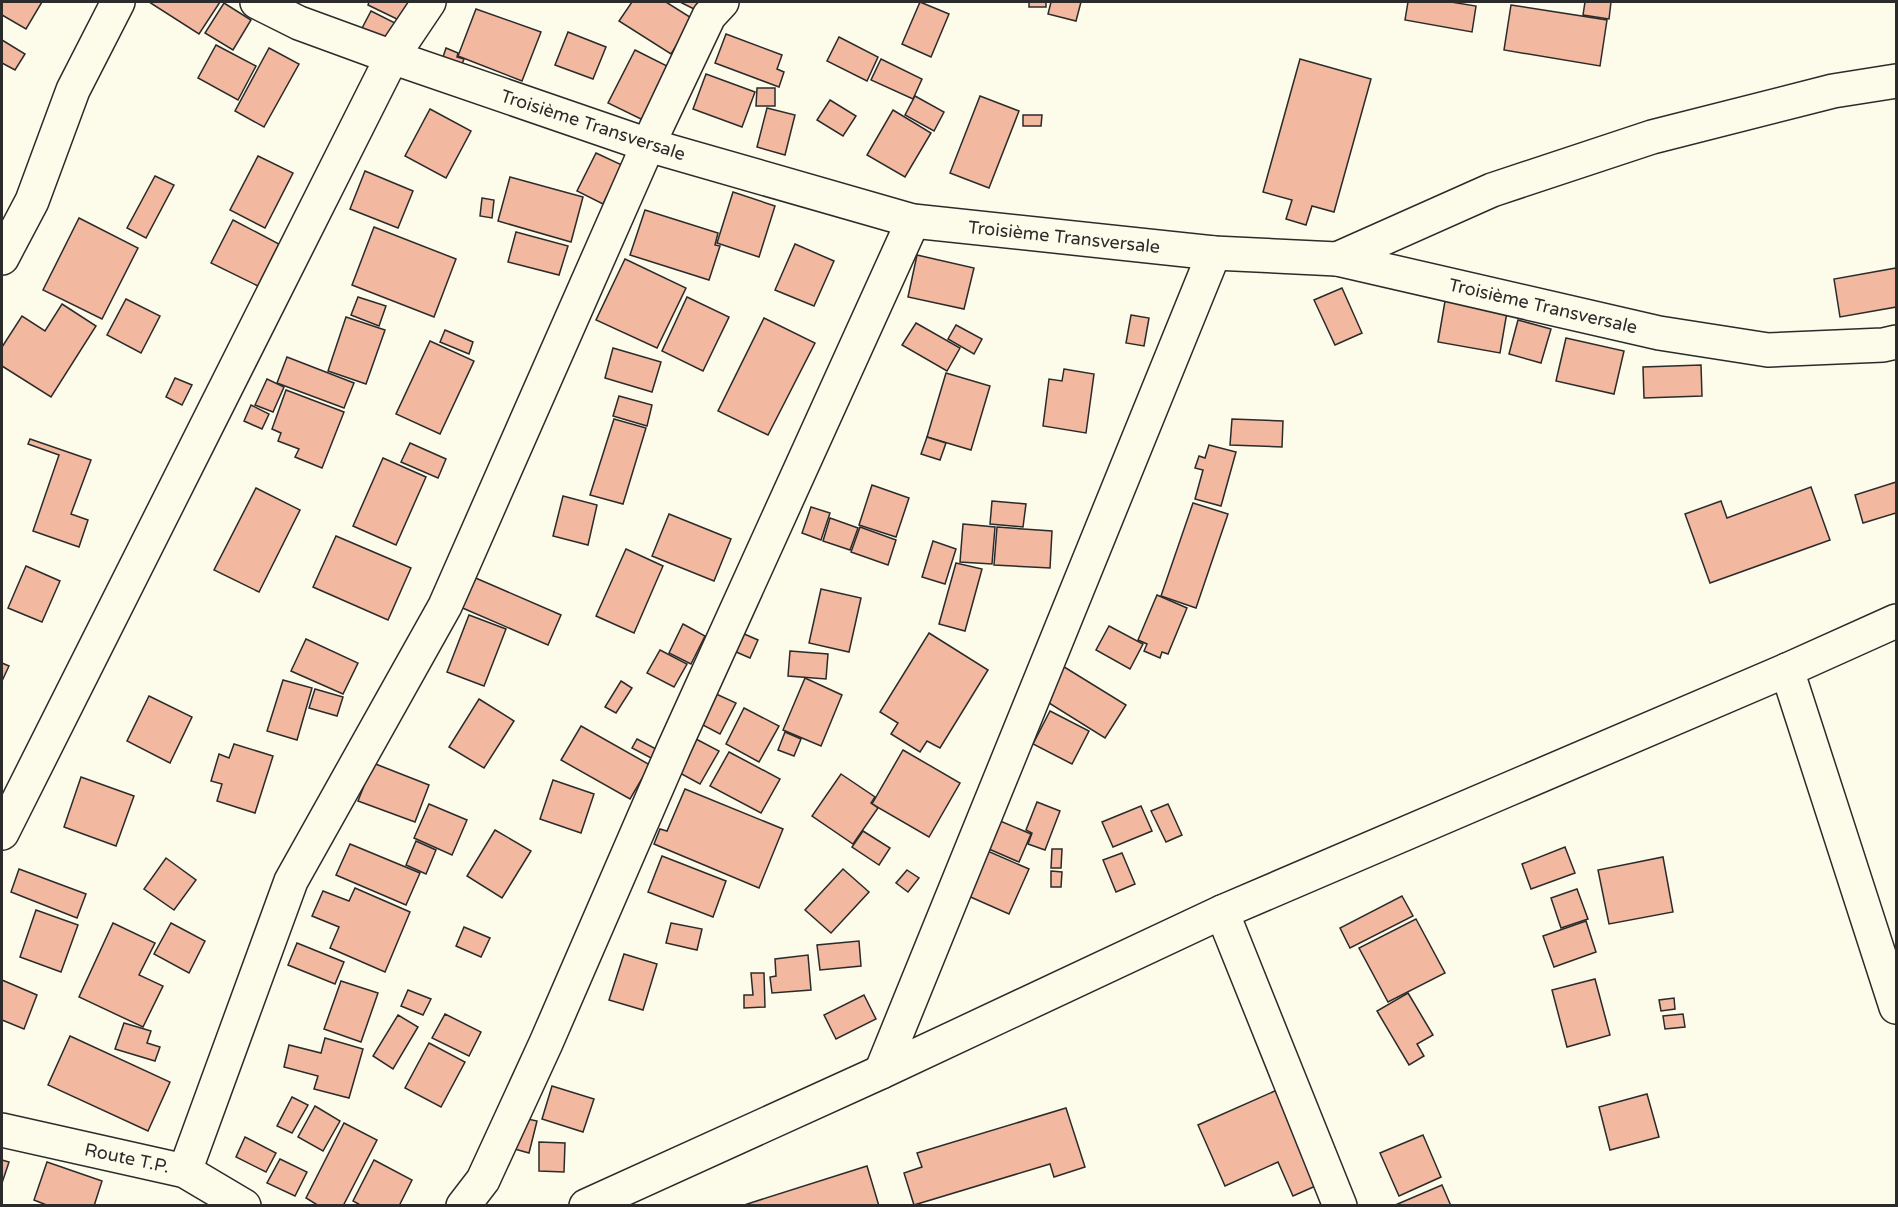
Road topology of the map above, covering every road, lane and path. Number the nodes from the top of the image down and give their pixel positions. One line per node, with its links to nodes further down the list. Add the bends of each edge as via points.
1 (118, 2): 10 (street, via 73,90 32,201)
2 (257, 2): 5 (street, Troisième Transversale, via 298,23)
3 (429, 2): 5 (street)
4 (722, 2): 7 (street, via 710,16)
5 (392, 57): 7 (street, Troisième Transversale); 15 (street)
6 (1896, 81): 11 (street, via 1833,91 1652,137 1492,190)
7 (648, 145): 8 (street, Troisième Transversale); 20 (street, via 445,606 291,881)
8 (913, 221): 9 (street, Troisième Transversale); 22 (street, via 679,738 542,1053 483,1180)
9 (1214, 253): 11 (street, Troisième Transversale); 18 (street)
10 (2, 258)
11 (1337, 259): 12 (street, Troisième Transversale, via 1659,333 1768,350)
12 (1896, 342)
13 (1896, 621): 14 (street)
14 (1787, 670): 16 (street); 17 (street)
15 (2, 833)
16 (1222, 912): 18 (street); 24 (street)
17 (1896, 1006)
18 (881, 1072): 23 (street)
19 (2, 1130): 20 (street, Route T.P.)
20 (185, 1171): 21 (street, Route T.P.)
21 (244, 1206)
22 (463, 1206)
23 (586, 1206)
24 (1340, 1206)

